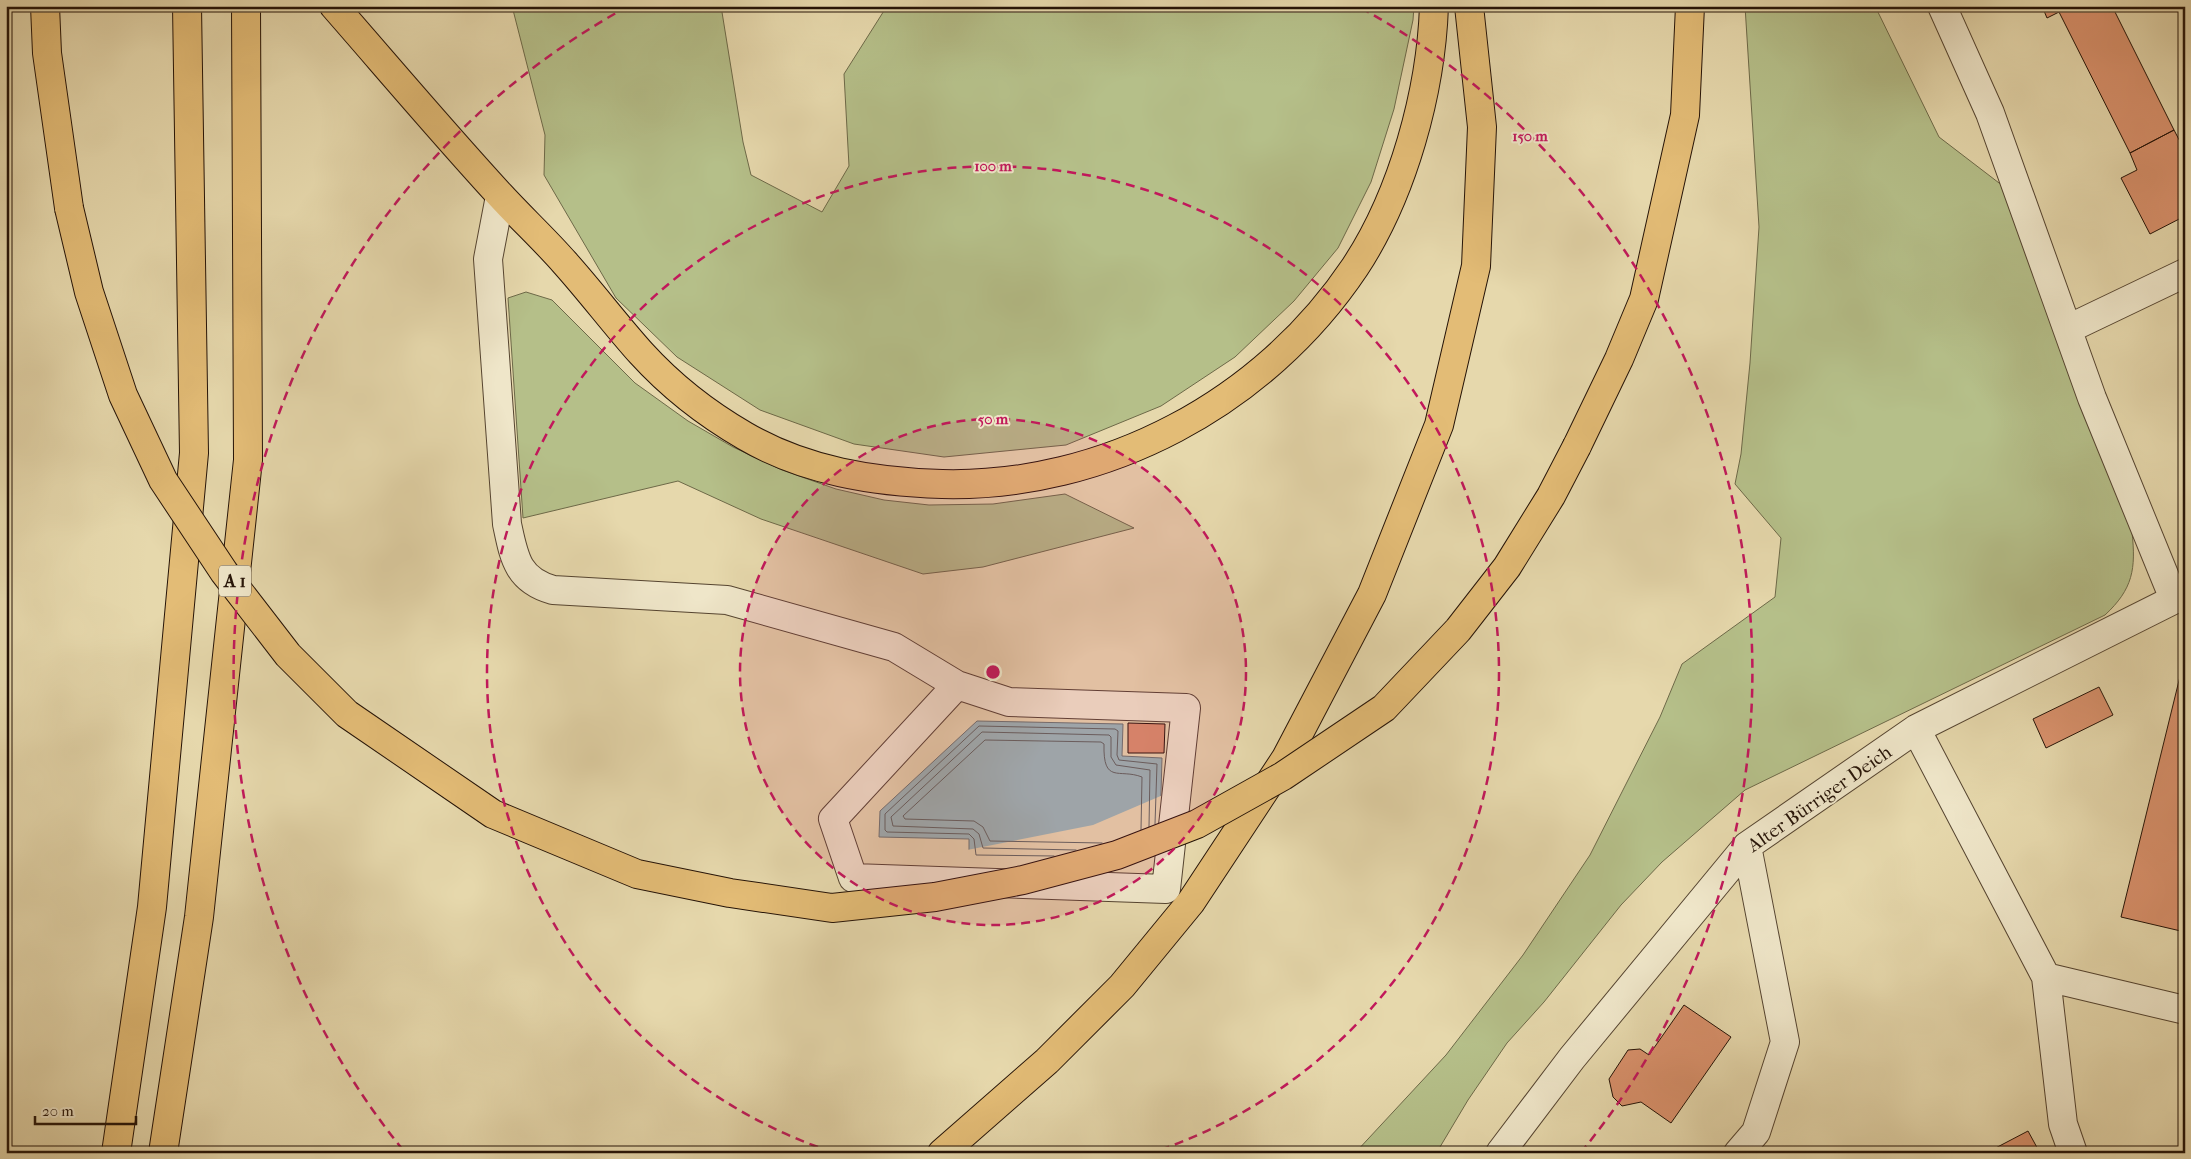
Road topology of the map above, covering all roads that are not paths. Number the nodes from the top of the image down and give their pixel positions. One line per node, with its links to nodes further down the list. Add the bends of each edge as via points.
1 (45, 6): 7 (highway, bridge, via 47,53 70,208 89,292 123,395 163,480 224,572 288,655 346,714 493,814 637,874 730,893 832,908 935,898 1023,880 1117,855 1196,824 1283,776 1384,708 1458,630 1507,567 1551,496 1619,359 1644,299 1685,115)
2 (187, 6): 18 (highway, via 194,453 152,907)
3 (246, 6): 19 (highway, A 1, via 248,460 199,916)
4 (334, 6): 9 (highway)
5 (1434, 6): 9 (highway, via 1433,41 1423,90 1397,185 1381,222 1355,267 1325,304 1282,354 1233,393 1180,427 1113,457 1037,477 978,485 904,483 842,474 782,454 748,438 700,407 644,356 564,261)
6 (1470, 6): 20 (highway, bridge, via 1482,127 1476,266 1439,426 1372,594 1286,758 1191,902 1115,993 1047,1061)
7 (1690, 6)
8 (1942, 6): 11 (lane, via 1990,113)
9 (500, 196): 13 (lane, via 488,259 507,524 513,551 523,573 536,585 553,590 727,600 894,647)
10 (2185, 272): 11 (lane)
11 (2068, 329): 12 (lane, via 2092,398)
12 (2179, 597): 14 (lane, Alter Bürriger Deich)
13 (957, 685): 13 (lane, via 1009,702 1186,708 1166,890 853,878 833,819)
14 (1916, 729): 15 (lane, Alter Bürriger Deich); 16 (lane)
15 (1747, 846): 21 (lane, Alter Bürriger Deich, via 1572,1058); 22 (lane, via 1785,1042 1756,1132)
16 (2046, 977): 17 (lane); 23 (lane, via 2063,1124)
17 (2185, 1010)
18 (116, 1153)
19 (164, 1153)
20 (942, 1153)
21 (1500, 1153)
22 (1738, 1153)
23 (2073, 1153)

